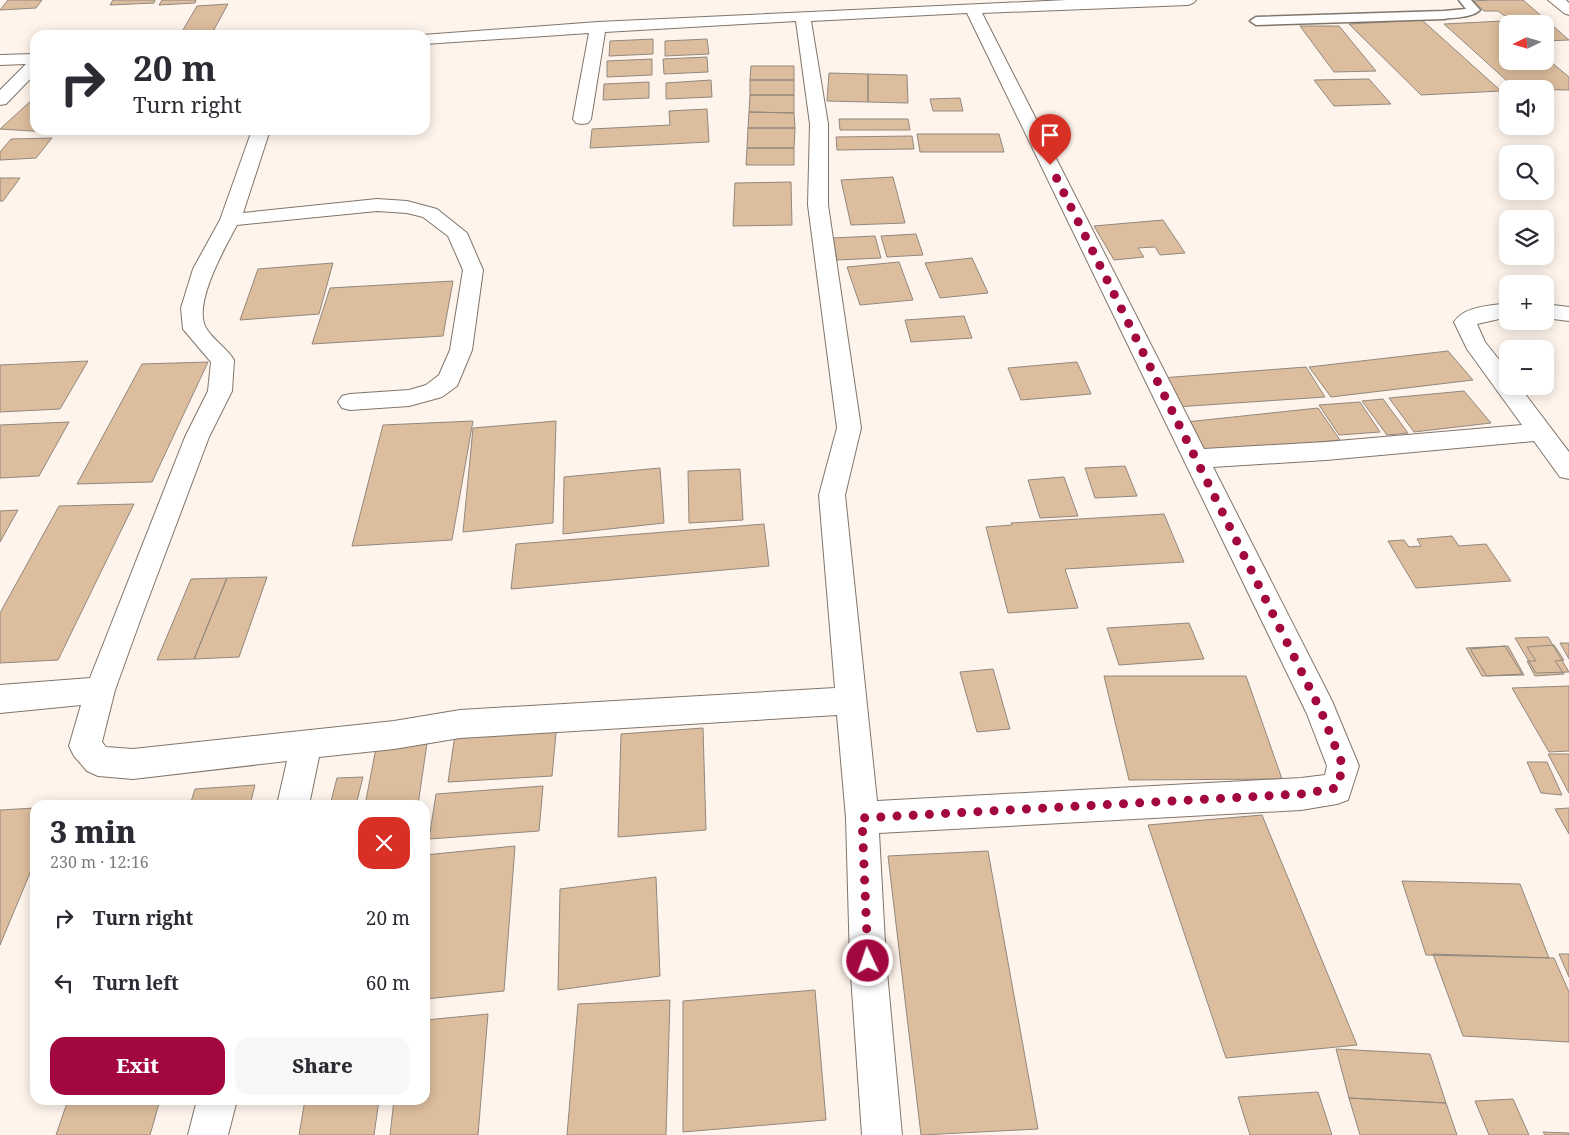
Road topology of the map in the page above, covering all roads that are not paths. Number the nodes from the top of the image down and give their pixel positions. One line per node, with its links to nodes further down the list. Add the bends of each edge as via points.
1 (1188, 0): 4 (street)
2 (1465, 0): 8 (lane, via 1474,10 1444,15)
3 (1556, 0): 6 (street)
4 (1053, 2): 5 (street)
5 (973, 9): 7 (street); 23 (street)
6 (1569, 10)
7 (803, 17): 9 (street); 27 (street, via 819,124 818,205 849,428 832,495)
8 (1256, 21)
9 (598, 27): 10 (street); 15 (street)
10 (430, 39)
11 (30, 59): 12 (street)
12 (0, 60)
13 (30, 70): 14 (street)
14 (0, 100)
15 (582, 119)
16 (259, 135): 17 (street)
17 (230, 220): 21 (street, via 377,205 430,213 457,233 473,270 461,350 449,380 434,391 409,398); 25 (street, via 203,269 192,308 194,329 223,360 220,391 197,437)
18 (1499, 312): 22 (street, via 1474,316 1465,322 1475,344)
19 (1554, 312): 20 (street)
20 (1569, 314)
21 (350, 402)
22 (1540, 432): 23 (street); 24 (street)
23 (1196, 459): 30 (street, via 1321,711 1343,766 1337,788 1291,795)
24 (1569, 470)
25 (100, 690): 26 (street); 28 (street, via 85,746 98,761 133,764)
26 (0, 699)
27 (851, 701): 28 (street, via 460,724); 30 (street)
28 (306, 744): 29 (street)
29 (294, 800)
30 (862, 818): 33 (street, via 868,961)
31 (217, 1105): 32 (street)
32 (208, 1135)
33 (882, 1135)

